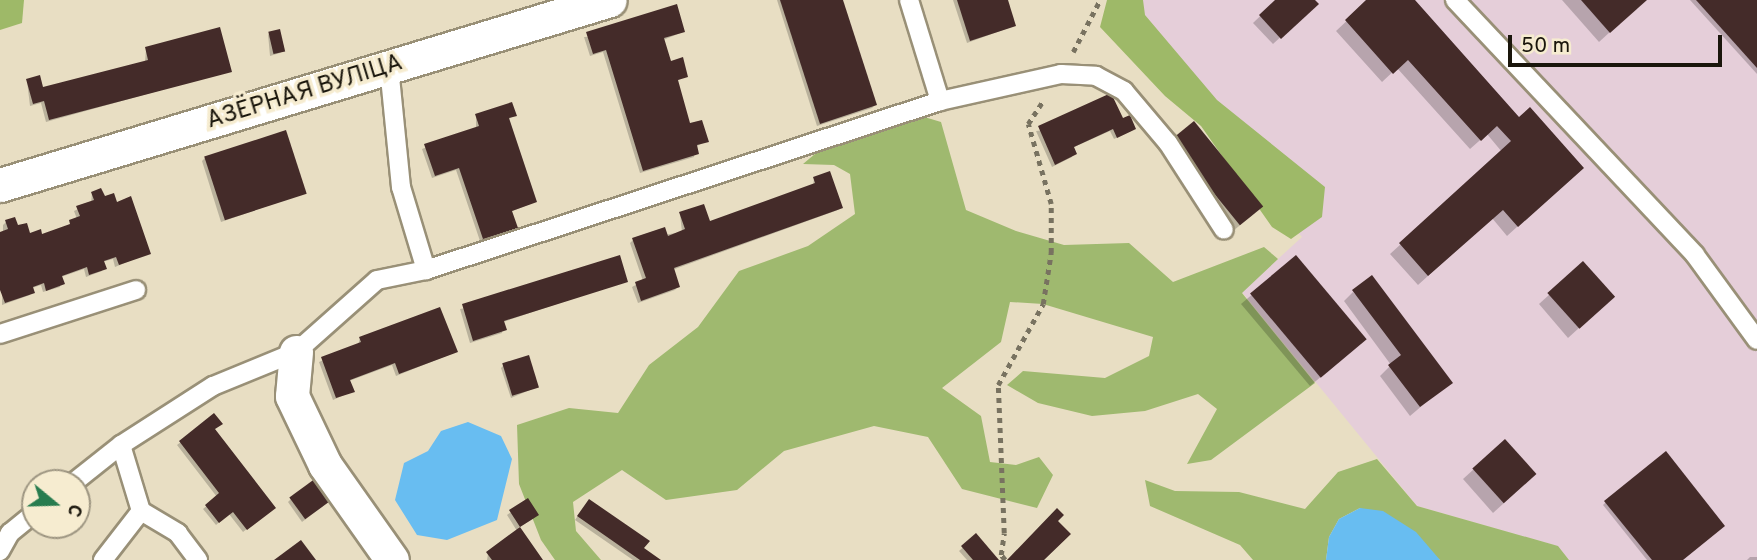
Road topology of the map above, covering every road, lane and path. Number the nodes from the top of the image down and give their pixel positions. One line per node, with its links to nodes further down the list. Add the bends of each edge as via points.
1 (610, 0): 5 (street, АЗЁРНАЯ ВУЛІЦА)
2 (909, 0): 7 (lane)
3 (1100, 0): 6 (path)
4 (1455, 0): 13 (lane, via 1695,255)
5 (388, 67): 8 (street, АЗЁРНАЯ ВУЛІЦА); 10 (lane, via 401,187)
6 (1060, 74): 7 (lane); 9 (lane, via 1096,76 1124,90 1167,143); 23 (path, via 1028,124 1051,204 1051,253 1043,304 999,386 1001,555)
7 (940, 101): 10 (lane)
8 (0, 186)
9 (1224, 230)
10 (426, 270): 14 (lane, via 377,280)
11 (136, 290): 12 (lane)
12 (0, 334)
13 (1757, 340)
14 (296, 352): 15 (lane, via 213,386); 22 (street, via 292,396 325,465)
15 (121, 445): 16 (lane); 17 (lane)
16 (91, 469)
17 (141, 511): 20 (lane); 21 (lane, via 178,533)
18 (21, 524): 19 (lane)
19 (0, 551)
20 (103, 560)
21 (198, 560)
22 (392, 560)
23 (1005, 560)

